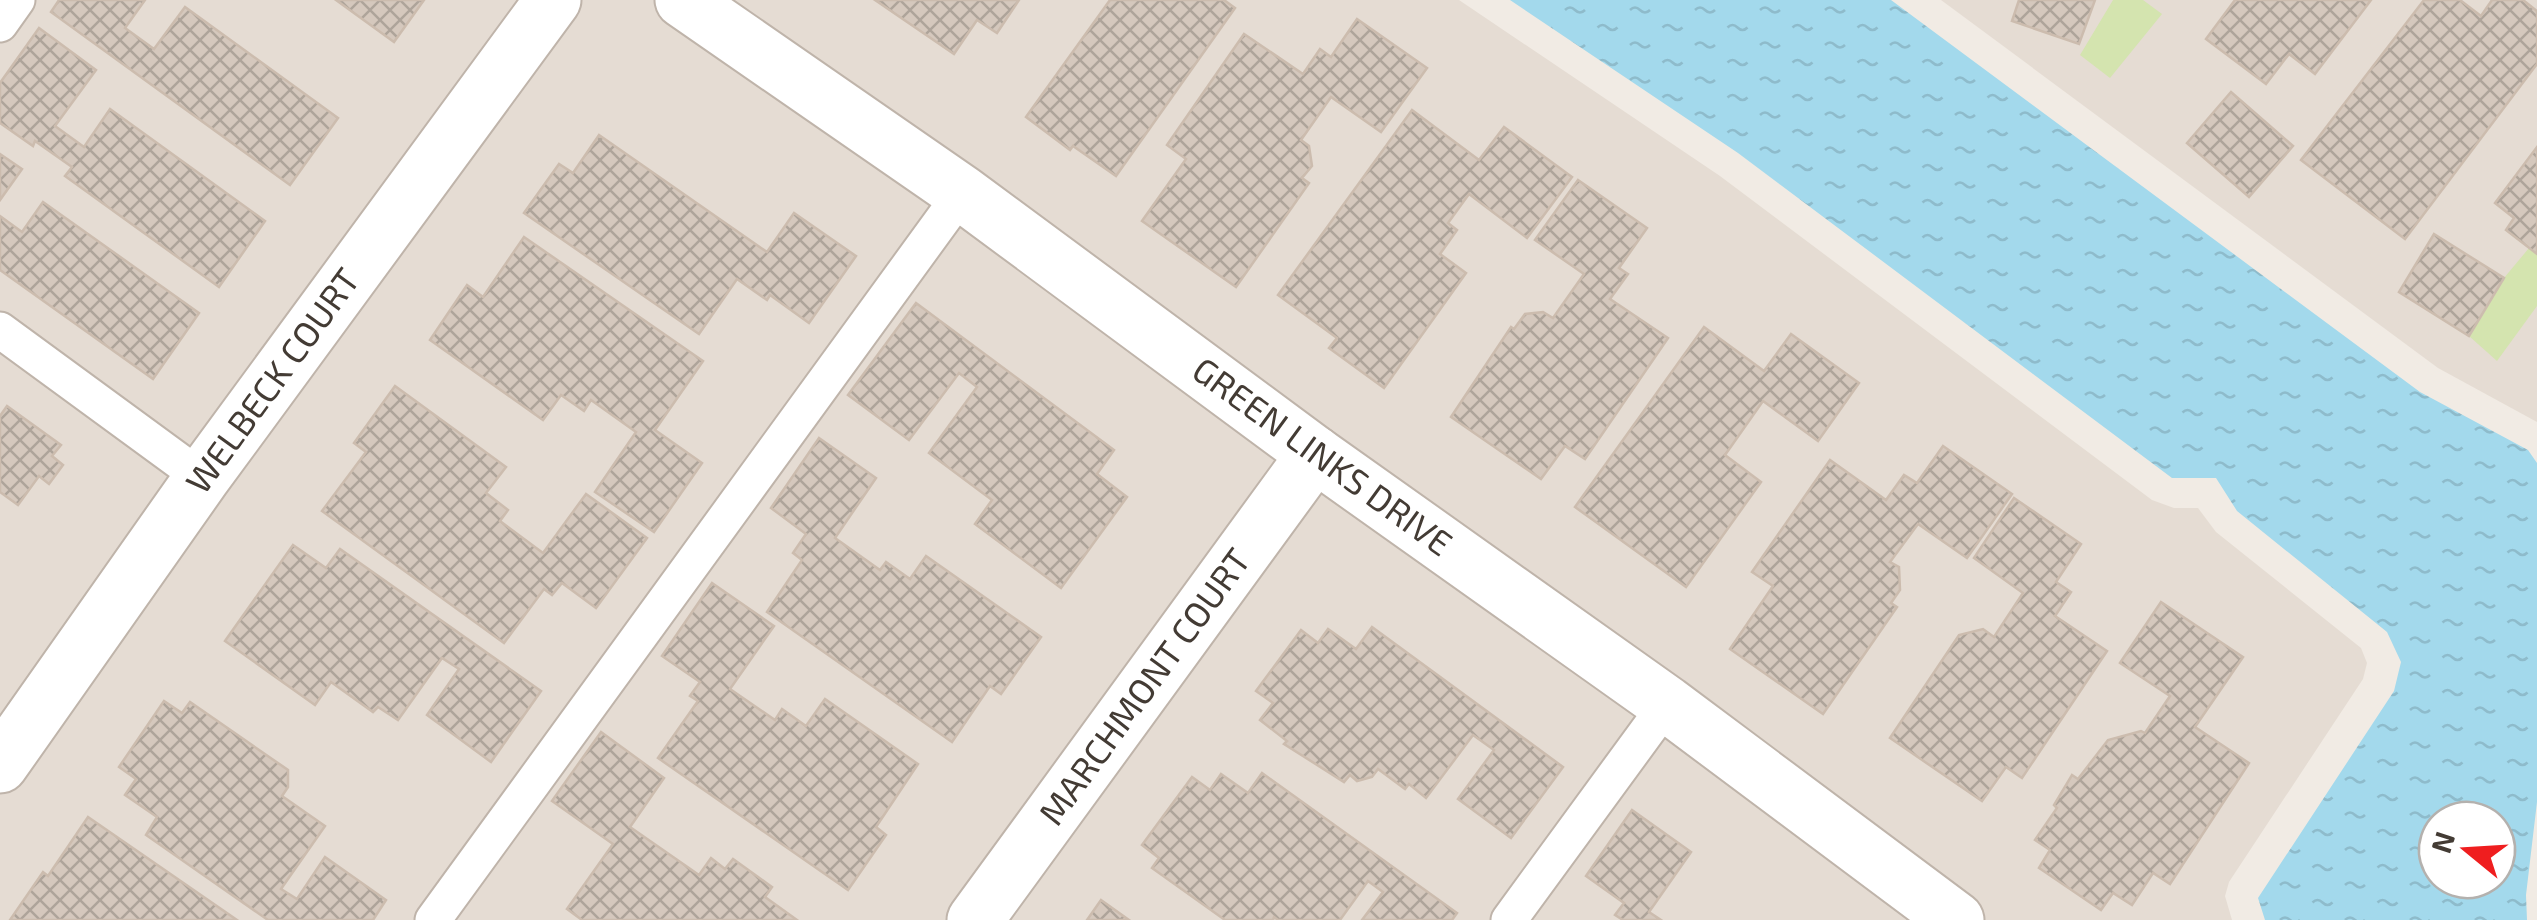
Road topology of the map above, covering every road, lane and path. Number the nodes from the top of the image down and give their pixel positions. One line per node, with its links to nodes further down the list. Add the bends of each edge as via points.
1 (17, 0): 4 (lane)
2 (553, 0): 8 (street, WELBECK COURT)
3 (684, 0): 5 (street, GREEN LINKS DRIVE)
4 (0, 24)
5 (962, 194): 7 (street, GREEN LINKS DRIVE); 11 (lane)
6 (0, 330): 8 (lane)
7 (1316, 454): 9 (street, GREEN LINKS DRIVE); 12 (street, MARCHMONT COURT)
8 (202, 478): 10 (street, WELBECK COURT)
9 (1667, 704): 13 (lane); 14 (street, GREEN LINKS DRIVE)
10 (0, 766)
11 (433, 920)
12 (976, 920)
13 (1509, 920)
14 (1956, 920)

